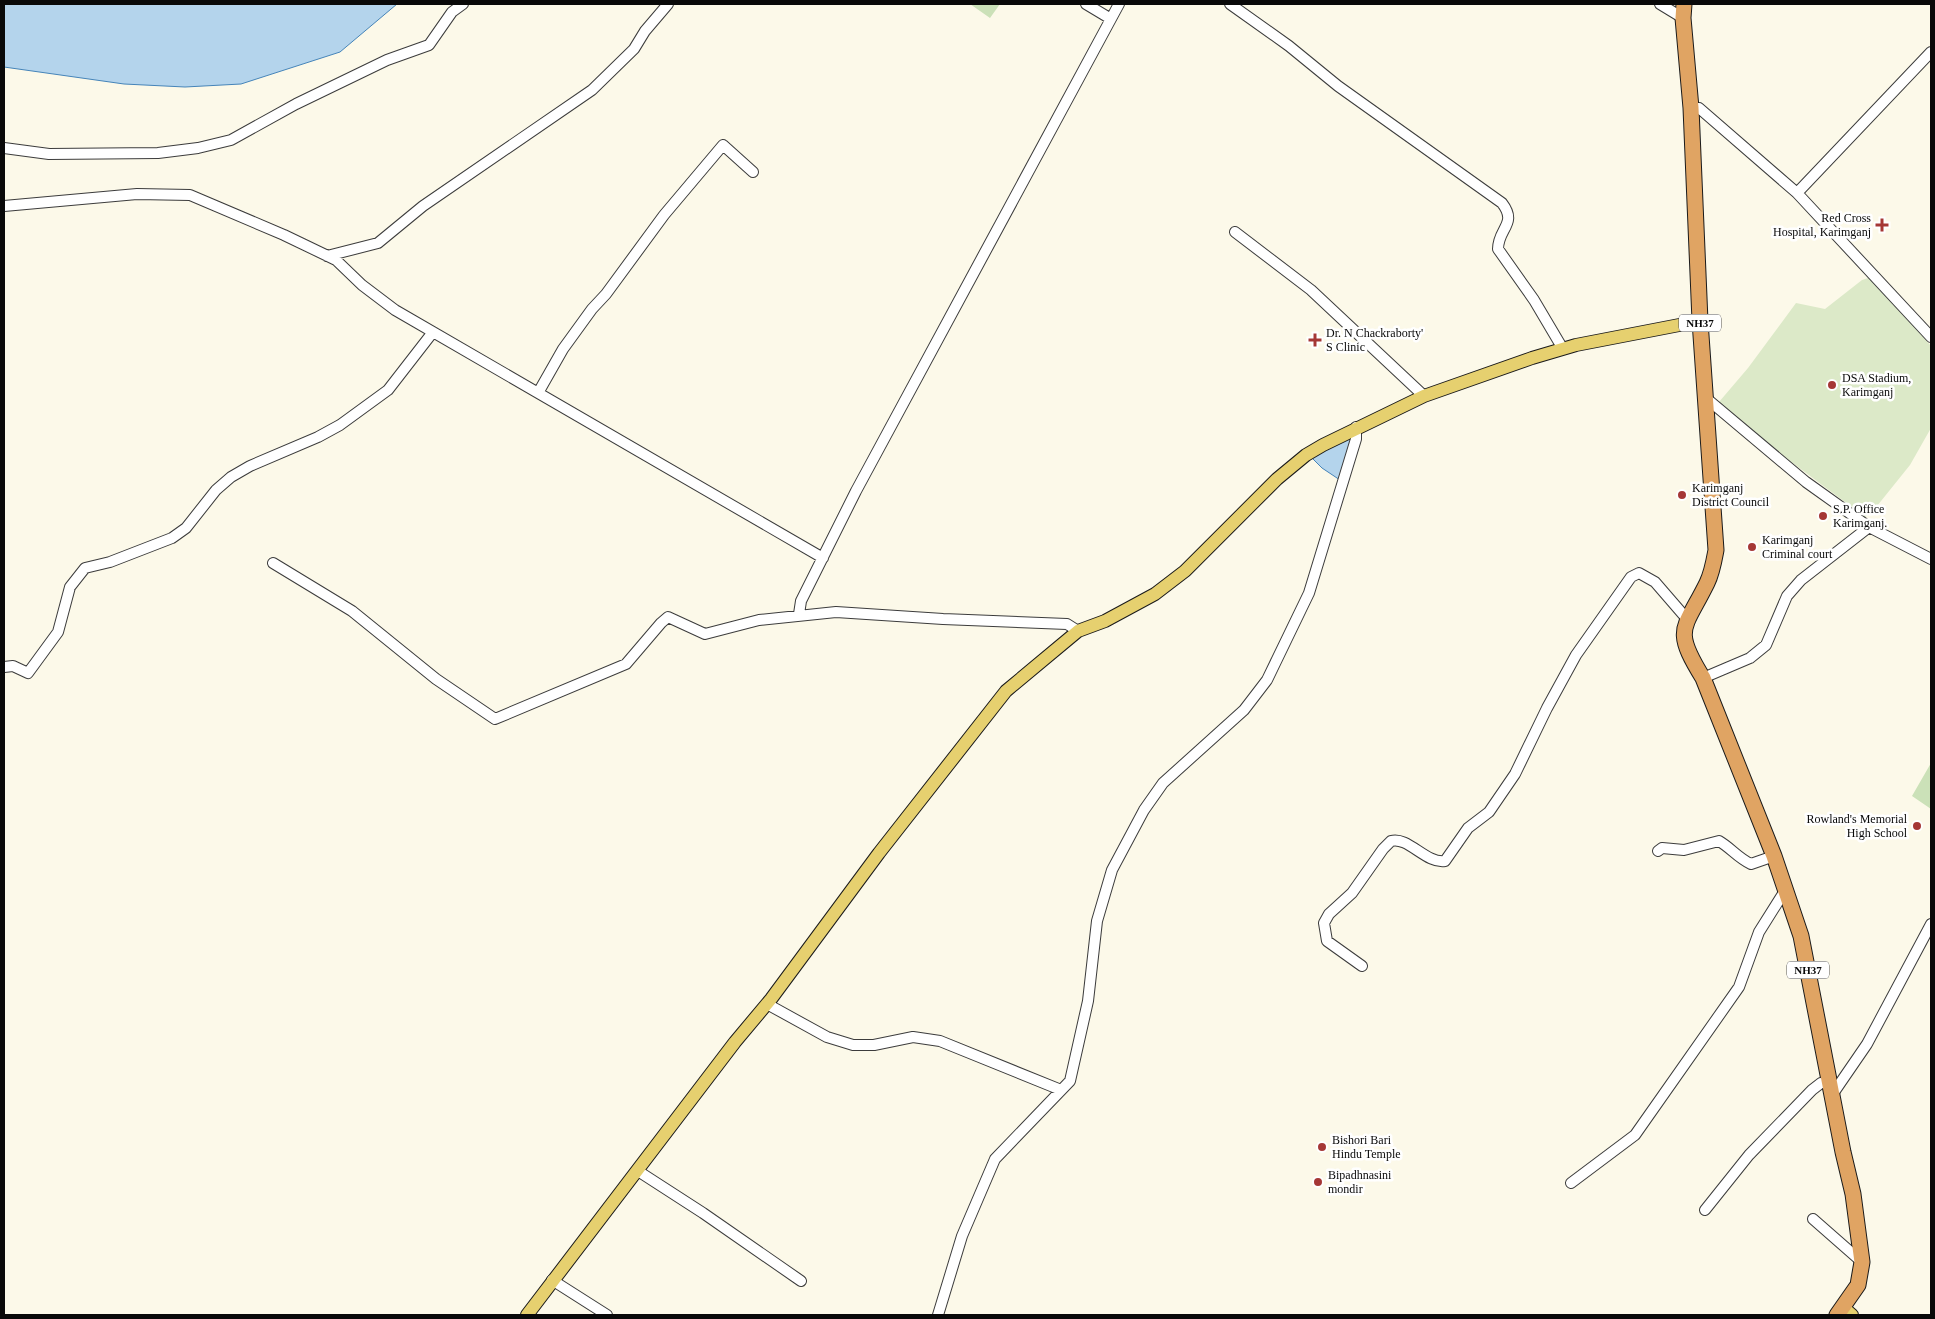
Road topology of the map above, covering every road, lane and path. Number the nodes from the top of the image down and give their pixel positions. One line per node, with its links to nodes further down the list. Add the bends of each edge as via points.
1 (463, 4): 11 (street, via 452,12 429,45 387,60 230,140 158,153 49,154)
2 (668, 4): 16 (street, via 634,49 592,90 423,206 378,243)
3 (1086, 4): 8 (street)
4 (1119, 4): 8 (street)
5 (1230, 4): 20 (street, via 1502,203 1508,212 1508,221 1498,240 1498,249)
6 (1660, 4): 7 (street)
7 (1684, 11): 10 (highway, NH37)
8 (1111, 19): 26 (street)
9 (1931, 52): 13 (street)
10 (1691, 108): 13 (street, via 1699,108); 17 (highway, NH37)
11 (4, 148)
12 (753, 172): 21 (street, via 723,145 592,309)
13 (1797, 193): 19 (street)
14 (4, 206): 16 (street, via 137,194 190,195)
15 (1235, 232): 22 (street, via 1311,290)
16 (327, 256): 18 (street, via 396,310)
17 (1700, 321): 20 (main road); 23 (highway, NH37)
18 (433, 332): 21 (street); 32 (street, via 388,390 340,425 232,477 216,490 186,528 172,538 86,568 70,587 58,632 28,673 13,666)
19 (1931, 337)
20 (1563, 349): 22 (main road)
21 (538, 393): 26 (street)
22 (1424, 396): 24 (main road)
23 (1706, 398): 25 (street, via 1806,482); 30 (highway, NH37, via 1716,550 1708,582)
24 (1356, 427): 31 (main road, via 1291,467 1185,571 1155,594 1105,621); 41 (street, via 1356,439 1309,593 1268,680 1244,710 1163,783 1144,810 1112,870 1097,922 1088,1001 1070,1081)
25 (1869, 527): 27 (street); 33 (street, via 1800,580 1787,596 1766,645 1750,658)
26 (823, 558): 29 (street, via 801,601)
27 (1931, 559)
28 (273, 563): 29 (street, via 352,611 436,679 494,719 626,664 668,618 705,634)
29 (799, 614): 31 (street, via 836,612 1067,624)
30 (1687, 619): 33 (highway, NH37, via 1684,635 1687,652); 38 (street, via 1650,578 1639,573 1631,577 1576,654 1515,774 1489,812 1468,828 1445,861 1437,862 1401,841 1392,841 1352,893 1329,914 1324,923 1327,941)
31 (1078, 631): 39 (main road, via 1006,691 879,853)
32 (4, 667)
33 (1703, 678): 35 (highway, NH37)
34 (1658, 851): 35 (street, via 1662,848 1684,850 1719,841 1732,848 1739,859 1751,864)
35 (1774, 856): 36 (highway, NH37)
36 (1786, 890): 40 (highway, NH37, via 1801,936); 43 (street, via 1760,932 1739,987 1635,1135)
37 (1931, 924): 40 (street, via 1867,1044)
38 (1362, 966)
39 (767, 1004): 41 (street, via 827,1037 844,1042 874,1045 913,1037 940,1041); 42 (main road)
40 (1831, 1089): 44 (street, via 1821,1083 1812,1090 1749,1155); 46 (highway, NH37, via 1853,1194)
41 (1061, 1090): 52 (street, via 995,1159 962,1236)
42 (638, 1171): 47 (main road); 48 (street)
43 (1570, 1183)
44 (1705, 1210)
45 (1813, 1219): 46 (street)
46 (1862, 1262): 49 (highway, NH37, via 1858,1285)
47 (552, 1280): 50 (main road); 51 (street)
48 (801, 1281)
49 (1844, 1313)
50 (527, 1315)
51 (607, 1315)
52 (938, 1315)

